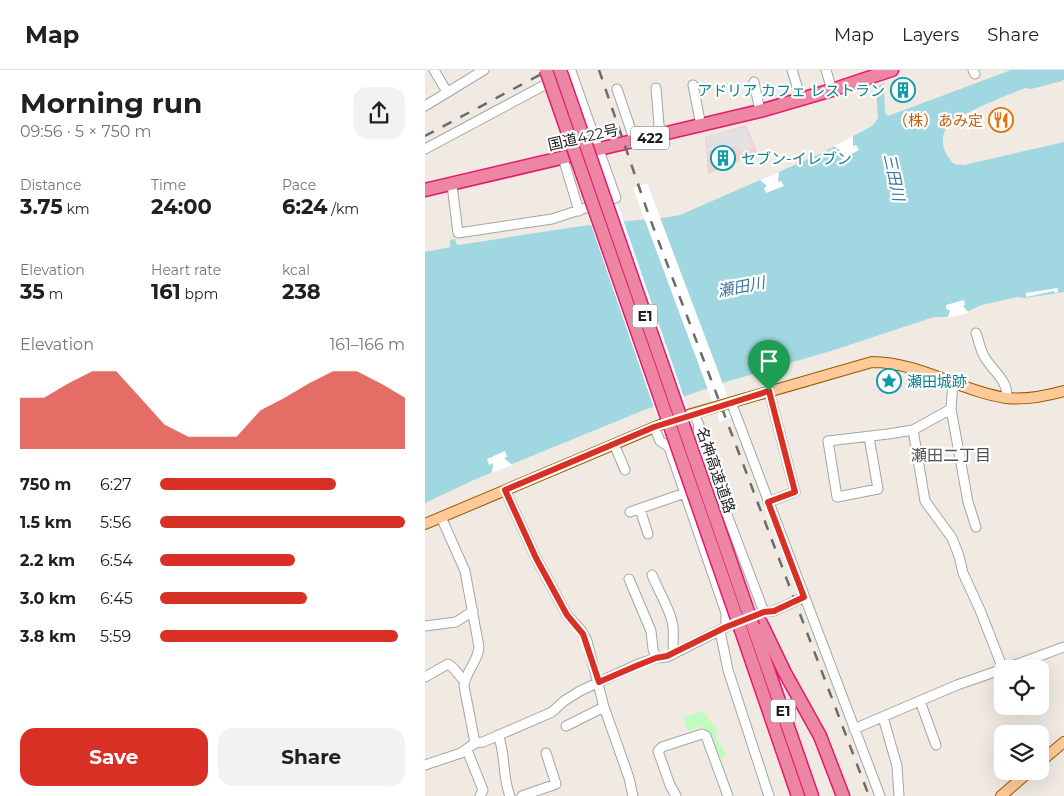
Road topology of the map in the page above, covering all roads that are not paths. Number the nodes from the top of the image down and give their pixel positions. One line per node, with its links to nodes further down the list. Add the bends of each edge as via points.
1 (434, 70): 15 (street)
2 (485, 70): 15 (street)
3 (546, 70): 54 (highway, 名神高速道路 / E1, bridge)
4 (560, 70): 54 (highway, 名神高速道路 / E1, bridge)
5 (571, 70): 22 (street); 23 (street)
6 (792, 70): 16 (street)
7 (826, 70): 14 (street)
8 (889, 71): 9 (highway, 国道422号 / 422)
9 (871, 74): 14 (highway, 国道422号 / 422)
10 (754, 82): 18 (street)
11 (693, 85): 19 (street)
12 (656, 88): 20 (street)
13 (617, 89): 21 (street)
14 (832, 90): 16 (highway, 国道422号 / 422)
15 (447, 92): 17 (street)
16 (801, 99): 18 (highway, 国道422号 / 422)
17 (425, 106)
18 (760, 111): 19 (highway, 国道422号 / 422)
19 (701, 126): 20 (highway, 国道422号 / 422)
20 (661, 136): 21 (highway, 国道422号 / 422)
21 (635, 142): 23 (highway, 国道422号 / 422)
22 (425, 149)
23 (599, 150): 24 (highway, 国道422号 / 422); 27 (street, via 616,198)
24 (563, 158): 25 (highway, 国道422号 / 422); 27 (street)
25 (452, 185): 26 (highway, 国道422号 / 422); 27 (street, via 458,233 552,219)
26 (425, 190)
27 (579, 211)
28 (976, 333): 32 (street, via 983,355 1001,378)
29 (953, 382): 30 (main road, via 897,364 872,362); 32 (main road); 34 (street)
30 (769, 391): 33 (main road); 43 (street, via 795,492)
31 (1064, 391): 32 (main road)
32 (1007, 398)
33 (731, 402): 35 (main road); 43 (street)
34 (951, 409): 37 (street); 48 (street, via 968,502)
35 (694, 414): 36 (main road); 54 (street, via 699,426 697,436)
36 (654, 427): 39 (main road); 42 (street, via 660,441 669,447)
37 (913, 430): 38 (street); 60 (street, via 925,502 952,538 965,579)
38 (869, 437): 38 (street, via 828,441 837,497 878,489)
39 (614, 444): 40 (street); 41 (main road)
40 (625, 470)
41 (505, 490): 46 (main road); 65 (street, via 536,558 567,615 583,634)
42 (685, 493): 44 (street); 56 (street, via 726,613)
43 (768, 502): 52 (street)
44 (640, 509): 45 (street); 49 (street)
45 (630, 512)
46 (441, 517): 47 (main road); 53 (street, via 462,561)
47 (425, 524)
48 (976, 527)
49 (648, 534)
50 (654, 577): 58 (street, via 667,601 673,626)
51 (629, 579): 59 (street, via 651,631)
52 (804, 597): 54 (street); 70 (street)
53 (473, 611): 55 (street, via 456,622); 64 (street, via 479,652)
54 (755, 623): 56 (street); 87 (highway, 名神高速道路 / E1); 88 (highway, 名神高速道路 / E1); 89 (highway, via 820,736)
55 (425, 626)
56 (723, 629): 58 (street); 86 (street, via 727,670)
57 (1064, 647): 61 (street)
58 (674, 654): 59 (street)
59 (656, 658): 65 (street)
60 (999, 660)
61 (1028, 660)
62 (994, 672): 66 (street)
63 (425, 677): 64 (street, via 448,664)
64 (465, 681): 73 (street)
65 (599, 682): 67 (street); 71 (street, via 564,701 552,712)
66 (920, 701): 68 (street); 74 (street)
67 (604, 707): 69 (street); 83 (street)
68 (883, 717): 70 (street); 91 (street, via 897,766)
69 (566, 726)
70 (855, 729): 90 (street)
71 (498, 736): 73 (street); 81 (street)
72 (1064, 742): 77 (main road)
73 (475, 743): 75 (street)
74 (936, 745)
75 (467, 750): 78 (street); 80 (street, via 483,790)
76 (546, 753): 82 (street, via 556,784)
77 (1049, 754)
78 (425, 764)
79 (1020, 780): 92 (main road)
80 (480, 796)
81 (510, 796)
82 (522, 796)
83 (633, 796)
84 (676, 796): 85 (street, via 658,752 662,747 701,734 706,736)
85 (728, 796)
86 (769, 796)
87 (798, 796)
88 (812, 796)
89 (843, 796)
90 (880, 796)
91 (899, 796)
92 (1001, 796)

